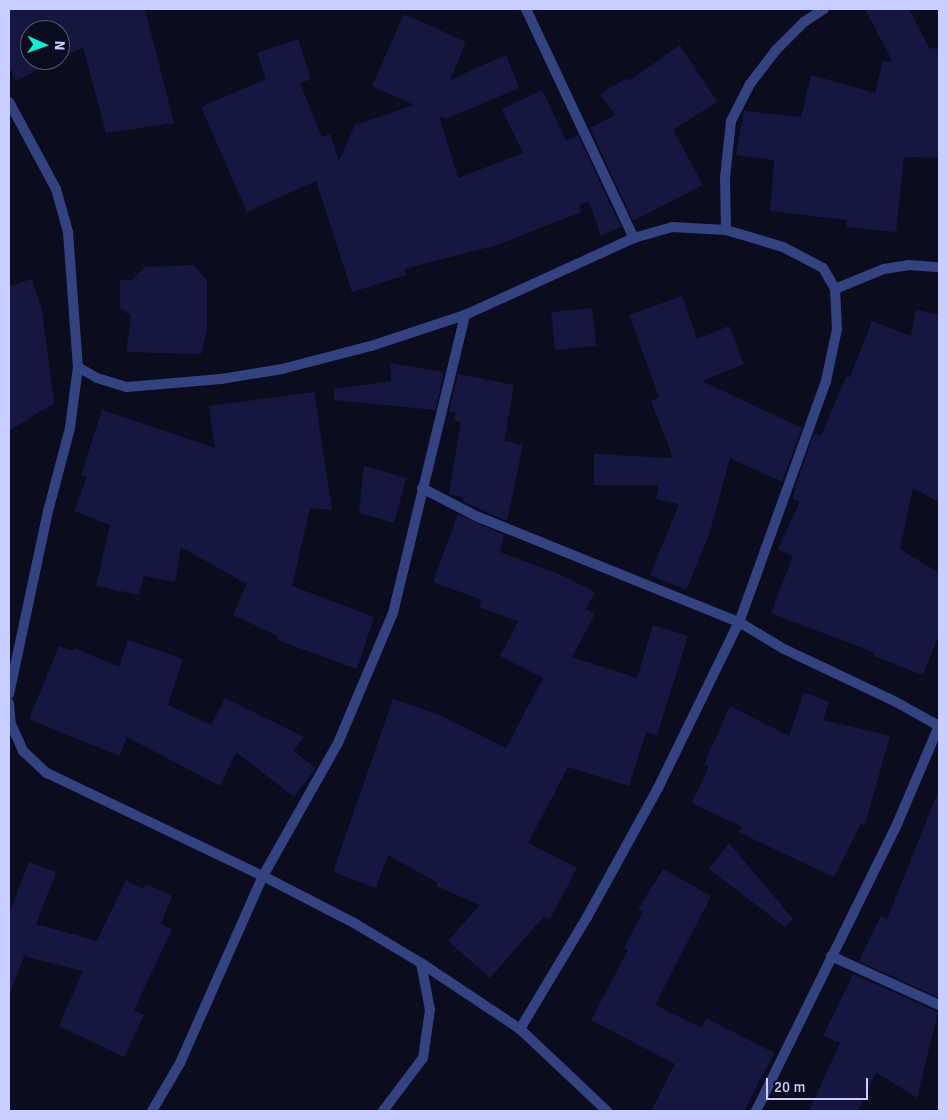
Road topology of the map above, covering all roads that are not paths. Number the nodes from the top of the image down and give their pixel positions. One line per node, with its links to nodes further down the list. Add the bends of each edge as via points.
1 (526, 9): 5 (street)
2 (824, 9): 4 (street, via 804,22 776,50 750,84 731,121 725,178)
3 (9, 102): 9 (street, via 56,189 68,232)
4 (726, 230): 5 (street, via 672,227); 7 (street, via 791,251 823,268)
5 (634, 238): 8 (street)
6 (939, 267): 7 (street, via 908,265 884,269)
7 (835, 289): 11 (street, via 837,329 826,381)
8 (465, 316): 9 (street, via 371,346 282,369 221,380 128,387 96,378); 10 (street)
9 (78, 367): 12 (street, via 70,428 48,510)
10 (422, 488): 11 (street, via 476,516); 15 (street, via 393,613 338,743)
11 (739, 622): 14 (street, via 784,649); 19 (street, via 658,788 587,917)
12 (9, 694)
13 (9, 703): 15 (street, via 11,724 23,751 47,773)
14 (939, 726): 16 (street, via 895,829)
15 (263, 876): 17 (street, via 354,923); 20 (street, via 180,1064)
16 (831, 956): 18 (street); 23 (street)
17 (421, 963): 19 (street); 21 (street, via 430,1010 423,1058)
18 (939, 1005)
19 (520, 1028): 22 (street)
20 (152, 1111)
21 (383, 1111)
22 (607, 1111)
23 (756, 1111)

